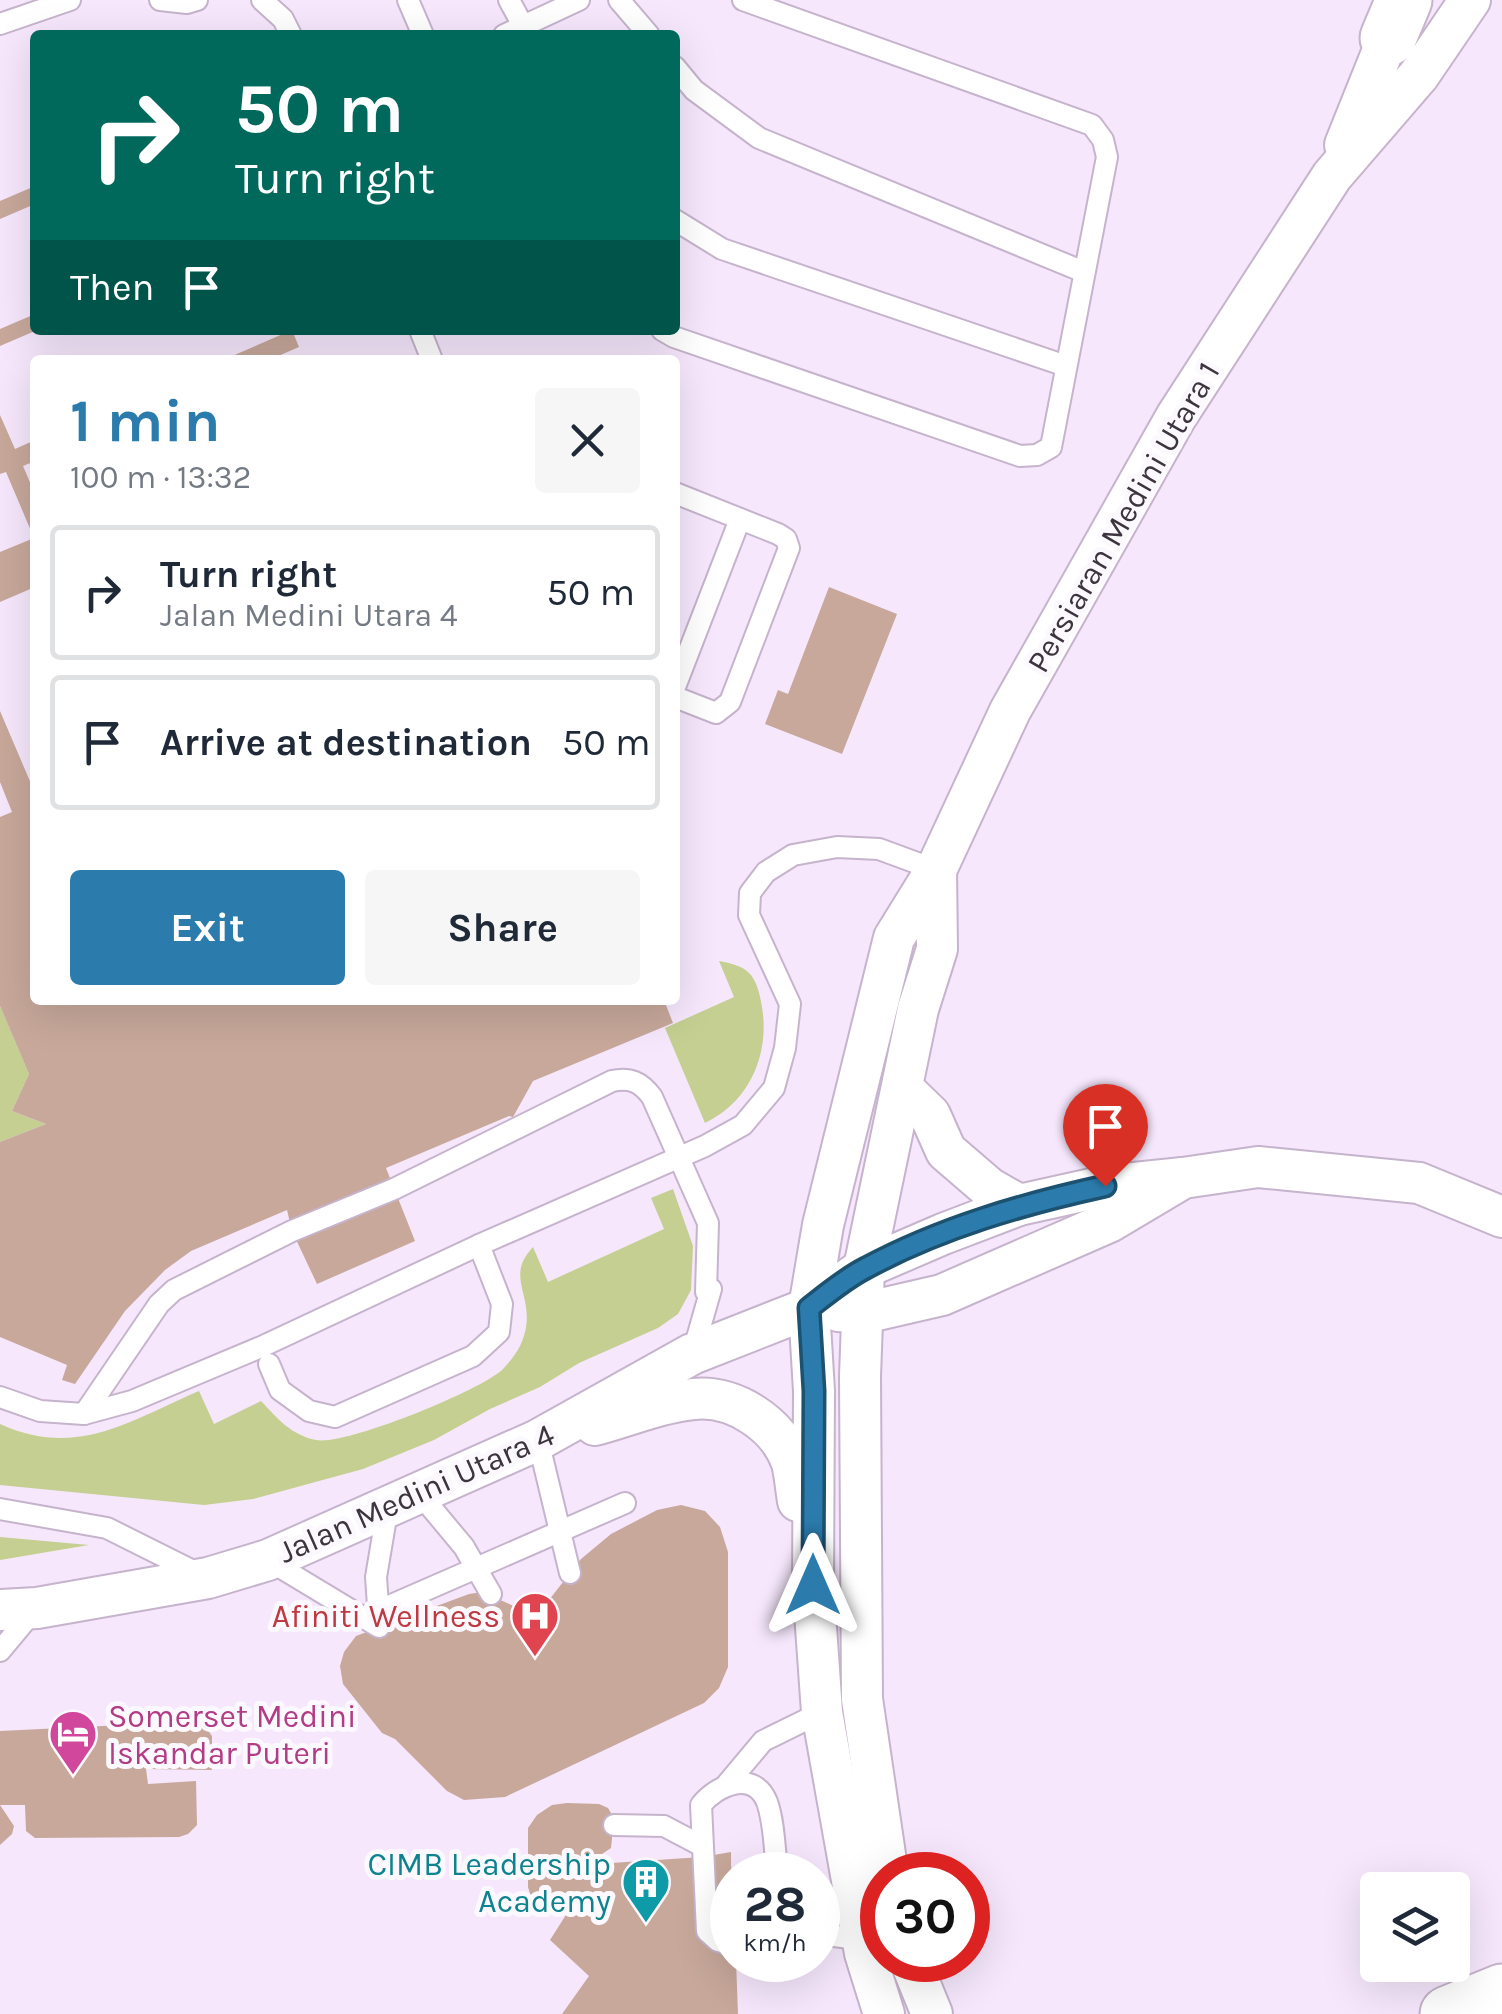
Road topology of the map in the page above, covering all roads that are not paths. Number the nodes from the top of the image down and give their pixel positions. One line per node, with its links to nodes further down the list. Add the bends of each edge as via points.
1 (70, 0): 12 (lane)
2 (160, 0): 3 (lane)
3 (197, 0)
4 (262, 0): 13 (lane)
5 (408, 0): 14 (lane)
6 (509, 0): 15 (lane)
7 (578, 0): 16 (lane)
8 (620, 0): 17 (lane)
9 (743, 0): 21 (lane, via 1092,125 1107,157)
10 (1470, 0): 19 (street, Persiaran Medini Utara 1, via 1419,76)
11 (1402, 13): 19 (street, Persiaran Medini Utara 1)
12 (0, 24)
13 (288, 30)
14 (421, 30)
15 (517, 30)
16 (522, 30)
17 (644, 30)
18 (680, 73): 21 (lane, via 759,138)
19 (1332, 176): 28 (street, Persiaran Medini Utara 1, via 1176,417 1010,711)
20 (680, 223): 23 (lane, via 722,249)
21 (1084, 272): 23 (lane)
22 (671, 335): 23 (lane, via 1020,456 1051,447)
23 (1066, 366)
24 (680, 495): 25 (lane)
25 (740, 519): 26 (lane); 27 (lane, via 786,539 788,557 730,702 716,713)
26 (680, 674)
27 (680, 698)
28 (936, 870): 29 (street, Persiaran Medini Utara 1, via 937,948); 30 (lane, via 879,850 838,847 793,855 766,872 750,893 750,915 790,1004 774,1088 743,1125); 36 (street, Persiaran Medini Utara 1, via 894,938)
29 (903, 1089): 32 (street, via 930,1115 946,1151); 35 (street, Persiaran Medini Utara 1)
30 (680, 1154): 34 (lane); 38 (lane, via 708,1222 706,1292 711,1289); 41 (lane, via 645,1087 612,1082 174,1290)
31 (1184, 1178): 32 (street, Jalan Medini Utara 4); 33 (street, Jalan Medini Utara 4, via 1258,1167 1419,1183); 37 (street, Jalan Medini Utara 4, via 1109,1222 942,1295)
32 (1019, 1205): 35 (street, Jalan Medini Utara 4)
33 (1502, 1217)
34 (479, 1245): 39 (lane, via 502,1304 499,1332 472,1356 334,1417 309,1411 280,1390); 41 (lane, via 132,1402)
35 (864, 1268): 36 (street, Jalan Medini Utara 4); 37 (street, Persiaran Medini Utara 1)
36 (809, 1308): 37 (street, Jalan Medini Utara 4); 38 (street, Jalan Medini Utara 4); 51 (street, Persiaran Medini Utara 1)
37 (864, 1313): 63 (street, Persiaran Medini Utara 1, via 862,1699)
38 (692, 1354): 42 (street, Jalan Medini Utara 4)
39 (269, 1364)
40 (0, 1397): 41 (lane, via 40,1412)
41 (84, 1414)
42 (538, 1440): 43 (street, Jalan Medini Utara 4); 46 (lane); 51 (street, via 695,1398 733,1404 761,1419 792,1462)
43 (403, 1500): 47 (street, Jalan Medini Utara 4); 48 (lane, via 464,1547); 54 (lane, via 376,1577)
44 (626, 1503): 46 (lane)
45 (0, 1509): 50 (lane, via 108,1528)
46 (559, 1532): 48 (lane); 49 (lane)
47 (268, 1560): 50 (street, Jalan Medini Utara 4); 54 (lane)
48 (476, 1568): 52 (lane); 54 (lane)
49 (570, 1572)
50 (208, 1578): 53 (street, Jalan Medini Utara 4)
51 (813, 1585): 56 (street, Persiaran Medini Utara 1)
52 (490, 1594)
53 (18, 1609): 55 (lane)
54 (371, 1614)
55 (0, 1651)
56 (822, 1712): 57 (lane, via 763,1741); 64 (street, Persiaran Medini Utara 1)
57 (727, 1784): 58 (lane); 62 (lane, via 756,1789 766,1800)
58 (702, 1805): 60 (lane); 61 (lane)
59 (614, 1825): 60 (lane)
60 (664, 1826): 61 (lane)
61 (702, 1846): 65 (lane)
62 (774, 1852)
63 (885, 1852)
64 (860, 1920)
65 (710, 1933)
66 (875, 1982): 69 (street, Persiaran Medini Utara 1)
67 (919, 1982): 70 (street)
68 (1502, 1992): 71 (main road)
69 (884, 2014)
70 (932, 2014)
71 (1448, 2014)

